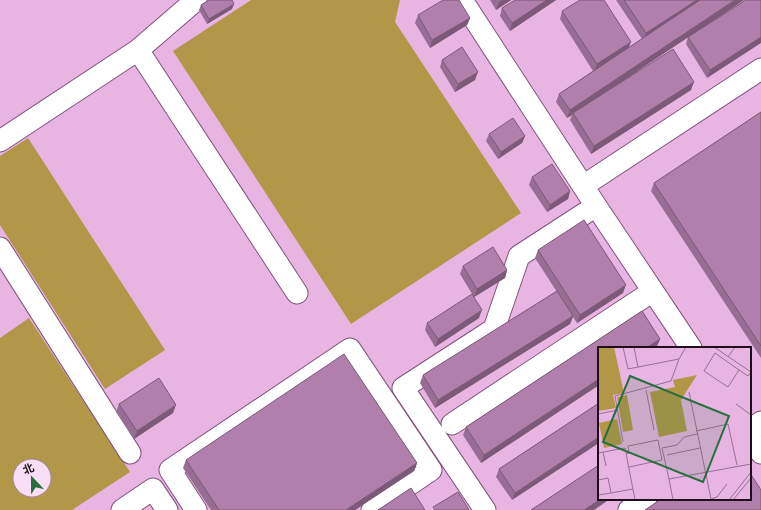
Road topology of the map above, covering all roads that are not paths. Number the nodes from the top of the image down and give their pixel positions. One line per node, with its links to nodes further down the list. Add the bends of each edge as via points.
1 (196, 0): 3 (lane)
2 (462, 0): 6 (lane)
3 (138, 50): 5 (lane); 10 (lane)
4 (761, 69): 6 (lane)
5 (0, 141)
6 (583, 186): 7 (lane)
7 (596, 206): 9 (lane); 23 (lane, via 520,256 494,329 403,388)
8 (2, 256): 16 (lane)
9 (653, 291): 11 (lane); 13 (lane)
10 (297, 293)
11 (690, 347)
12 (761, 422): 14 (lane)
13 (452, 424)
14 (751, 429)
15 (751, 438): 17 (lane)
16 (130, 453)
17 (761, 453)
18 (644, 500): 24 (lane)
19 (122, 510): 20 (lane, via 153,489)
20 (167, 510)
21 (196, 510): 22 (lane, via 170,470 350,349 431,470)
22 (372, 510)
23 (485, 510)
24 (629, 510)

